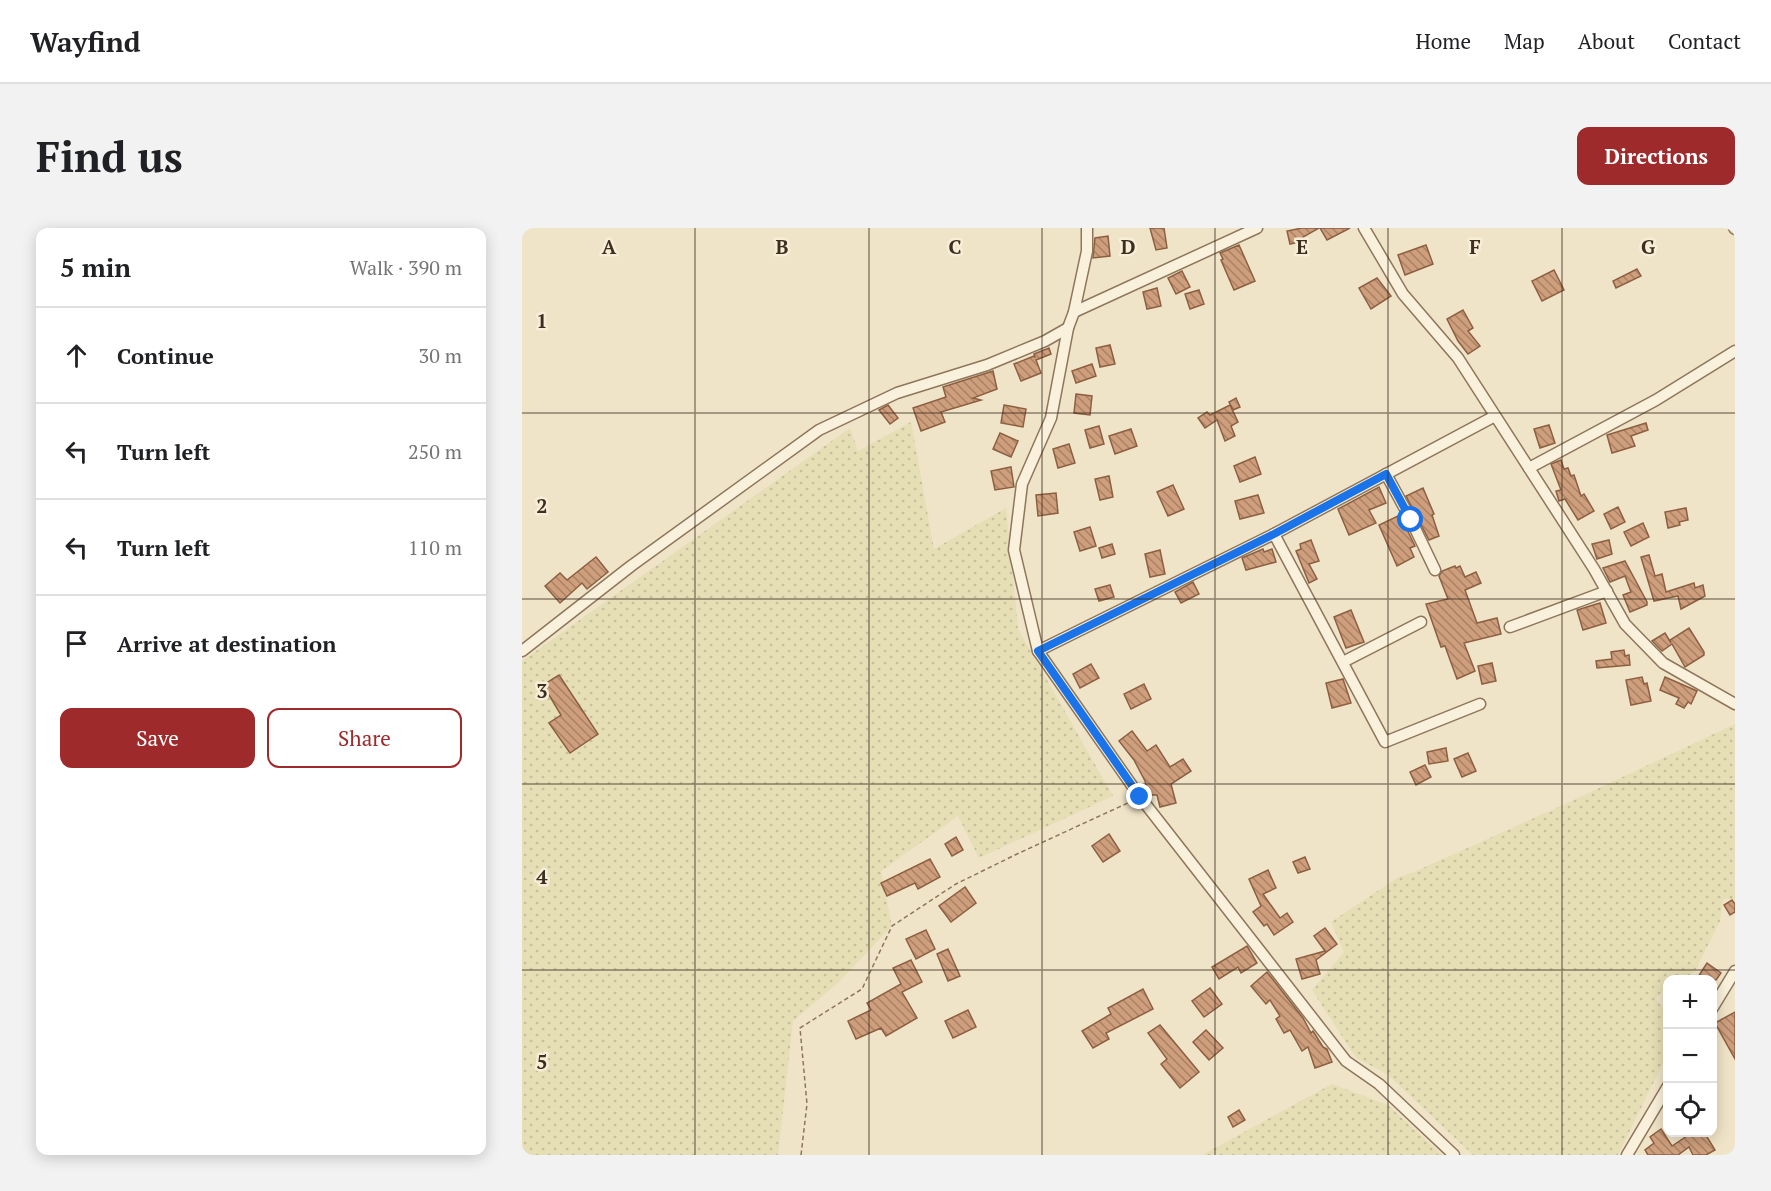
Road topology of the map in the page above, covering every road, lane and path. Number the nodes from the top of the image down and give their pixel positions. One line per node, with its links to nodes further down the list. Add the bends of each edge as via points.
1 (1087, 228): 4 (street, via 1087,251)
2 (1257, 228): 4 (street)
3 (1364, 228): 7 (street, via 1403,294 1458,358)
4 (1074, 312): 5 (street)
5 (1068, 328): 15 (street, via 987,365 897,393 819,430 631,566); 16 (street, via 1051,418 1022,484 1014,550)
6 (1735, 351): 8 (street, via 1656,400)
7 (1495, 416): 8 (street); 9 (street)
8 (1528, 468): 12 (street)
9 (1386, 474): 10 (street); 11 (street)
10 (1274, 534): 16 (street); 17 (street)
11 (1435, 570)
12 (1606, 591): 14 (street); 19 (street, via 1625,624 1663,663)
13 (1420, 622): 17 (street)
14 (1510, 627)
15 (522, 651)
16 (1038, 651): 20 (street)
17 (1343, 662): 18 (street, via 1385,742)
18 (1480, 704)
19 (1735, 704)
20 (1140, 797): 24 (path, via 956,884 892,926 862,989 800,1028 807,1104); 25 (street, via 1346,1061 1379,1084)
21 (1735, 971): 22 (street)
22 (1717, 1003)
23 (1663, 1094): 26 (street)
24 (801, 1155)
25 (1454, 1155)
26 (1627, 1155)

